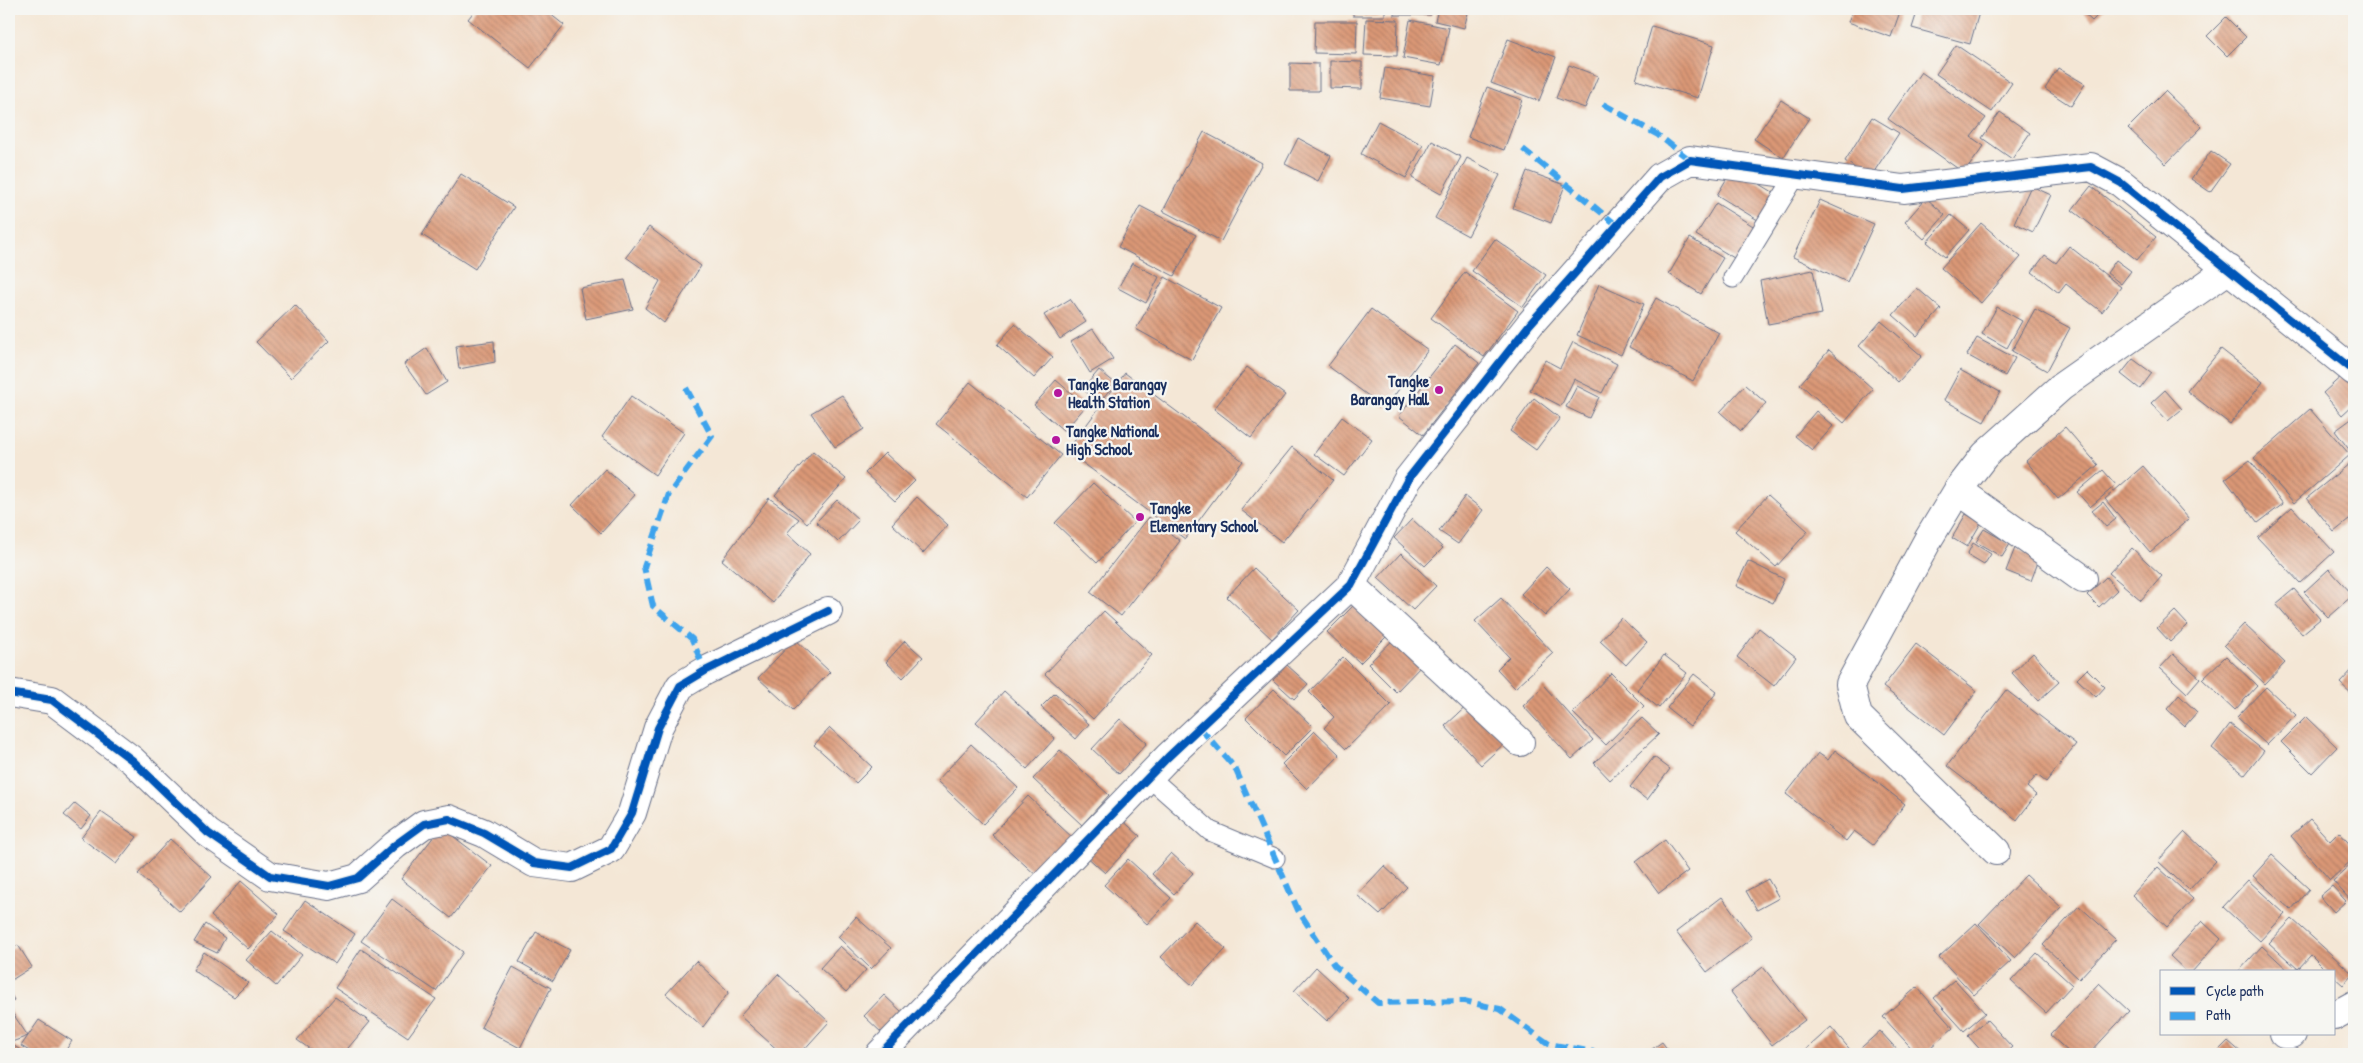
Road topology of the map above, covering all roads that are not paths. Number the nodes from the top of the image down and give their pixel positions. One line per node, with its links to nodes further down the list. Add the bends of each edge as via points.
1 (1796, 175): 2 (street, via 1903,189 2091,167 2121,183); 3 (lane); 7 (street, via 1690,160 1660,177 1530,324 1408,479)
2 (2229, 269): 4 (street); 5 (street, via 2061,388 1985,455)
3 (1733, 278)
4 (2354, 371)
5 (1958, 490): 6 (street); 12 (street, via 1850,684 1858,716)
6 (2083, 578)
7 (1351, 584): 10 (street); 11 (street)
8 (828, 611): 9 (street, via 680,686 658,728 632,813 611,849 572,868 534,863 484,833 449,819 424,824 394,845 358,878 329,886 270,876 208,832 132,760 52,700)
9 (9, 693)
10 (1520, 742)
11 (1149, 777): 13 (lane, via 1210,831); 16 (street)
12 (1996, 851)
13 (1275, 858)
14 (2354, 1005): 15 (street)
15 (2336, 1015)
16 (880, 1054)

